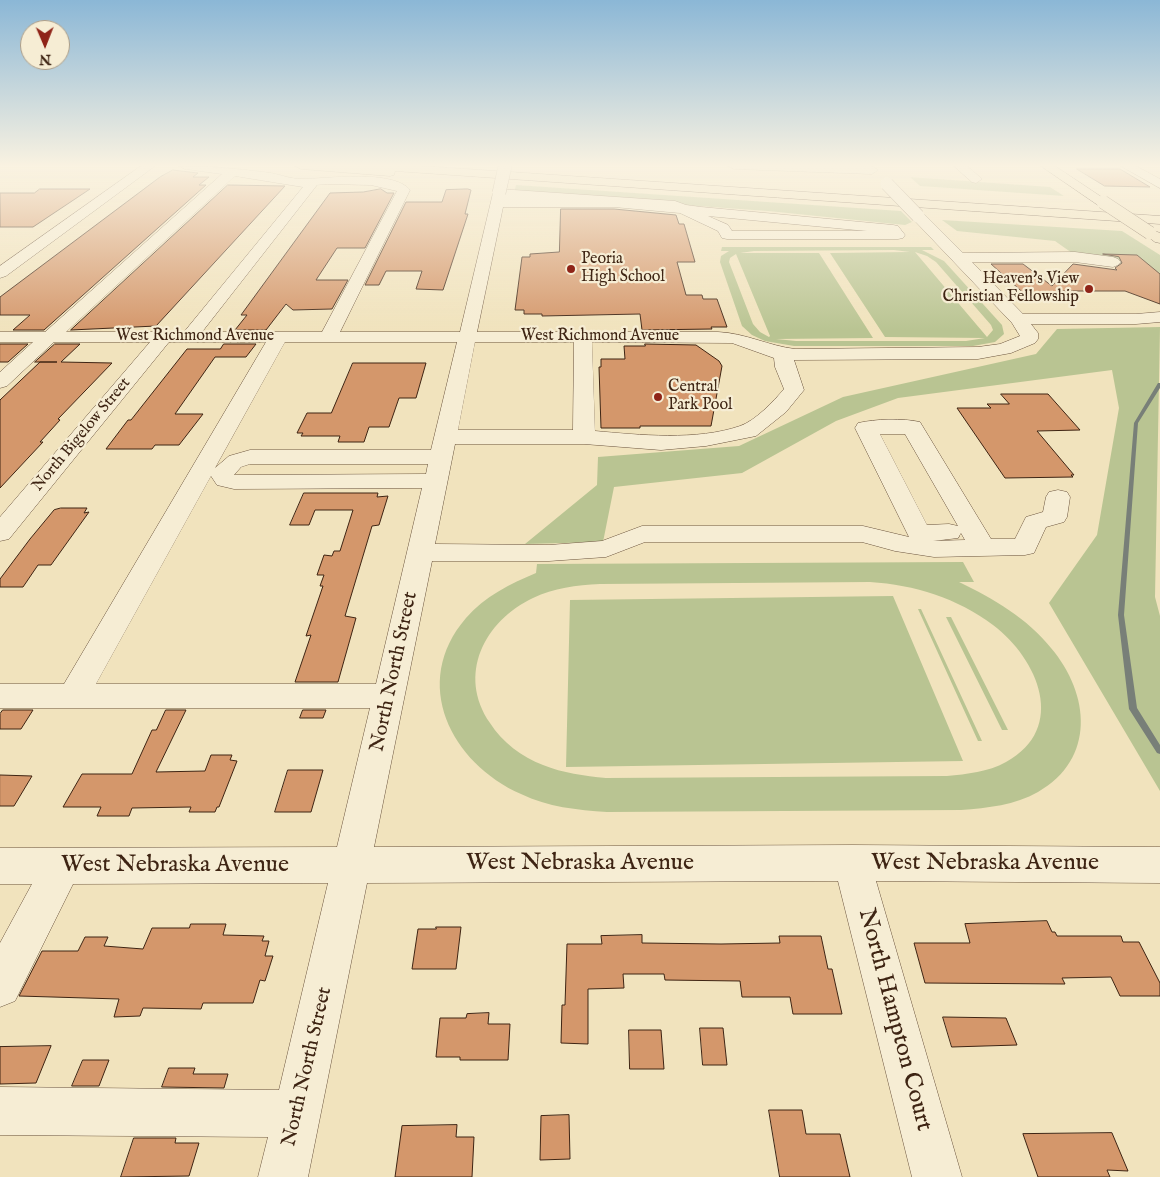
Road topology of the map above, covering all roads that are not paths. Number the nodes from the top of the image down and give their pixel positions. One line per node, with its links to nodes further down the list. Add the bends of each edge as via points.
1 (73, 221): 15 (street)
2 (178, 221): 19 (street)
3 (283, 221): 22 (street)
4 (388, 221): 24 (street)
5 (491, 221): 25 (street, North North Street)
6 (708, 221): 10 (street, via 723,228 727,235)
7 (808, 221): 10 (street, via 893,229)
8 (923, 221): 12 (street, bridge)
9 (1132, 221): 11 (main road, bridge)
10 (898, 235): 12 (street)
11 (1155, 236)
12 (939, 237): 13 (street)
13 (958, 258): 14 (street, via 1075,257); 17 (street)
14 (1113, 262)
15 (0, 273)
16 (1160, 317): 17 (street)
17 (1018, 319): 26 (street, West Richmond Avenue, via 1029,339 991,351 967,354)
18 (0, 337): 19 (street, West Richmond Avenue)
19 (50, 337): 21 (street, West Richmond Avenue); 27 (street)
20 (583, 337): 25 (street, West Richmond Avenue); 26 (street, West Richmond Avenue, via 726,337); 28 (street)
21 (163, 338): 22 (street, West Richmond Avenue); 32 (street, North Bigelow Street)
22 (188, 338): 23 (street, West Richmond Avenue)
23 (278, 338): 24 (street, West Richmond Avenue); 37 (street)
24 (328, 338): 25 (street, West Richmond Avenue)
25 (468, 338): 29 (street, North North Street)
26 (783, 353): 28 (street, via 794,390 779,408 748,431 706,439 661,442)
27 (0, 382)
28 (584, 437): 29 (street)
29 (442, 458): 29 (street, via 234,482 225,480 222,475 236,459 250,457); 35 (street, North North Street)
30 (1058, 497): 34 (street, via 1055,517 1035,522 1025,547)
31 (916, 526): 33 (street); 34 (street, via 919,533); 34 (street, via 866,428 912,427)
32 (0, 533)
33 (877, 538): 34 (street, via 934,549); 35 (street, via 863,534 642,534 606,548 549,553)
34 (978, 540)
35 (421, 552): 38 (street, North North Street)
36 (0, 696): 37 (street)
37 (73, 696): 38 (street)
38 (390, 696): 43 (street, North North Street)
39 (852, 863): 40 (street, West Nebraska Avenue); 43 (street, West Nebraska Avenue); 48 (street, North Hampton Court)
40 (1160, 865)
41 (0, 866): 42 (street, West Nebraska Avenue)
42 (62, 866): 43 (street, West Nebraska Avenue); 44 (street)
43 (352, 866): 46 (street, North North Street)
44 (0, 986)
45 (0, 1111): 46 (street)
46 (297, 1114): 47 (street, North North Street)
47 (283, 1177)
48 (937, 1177)

